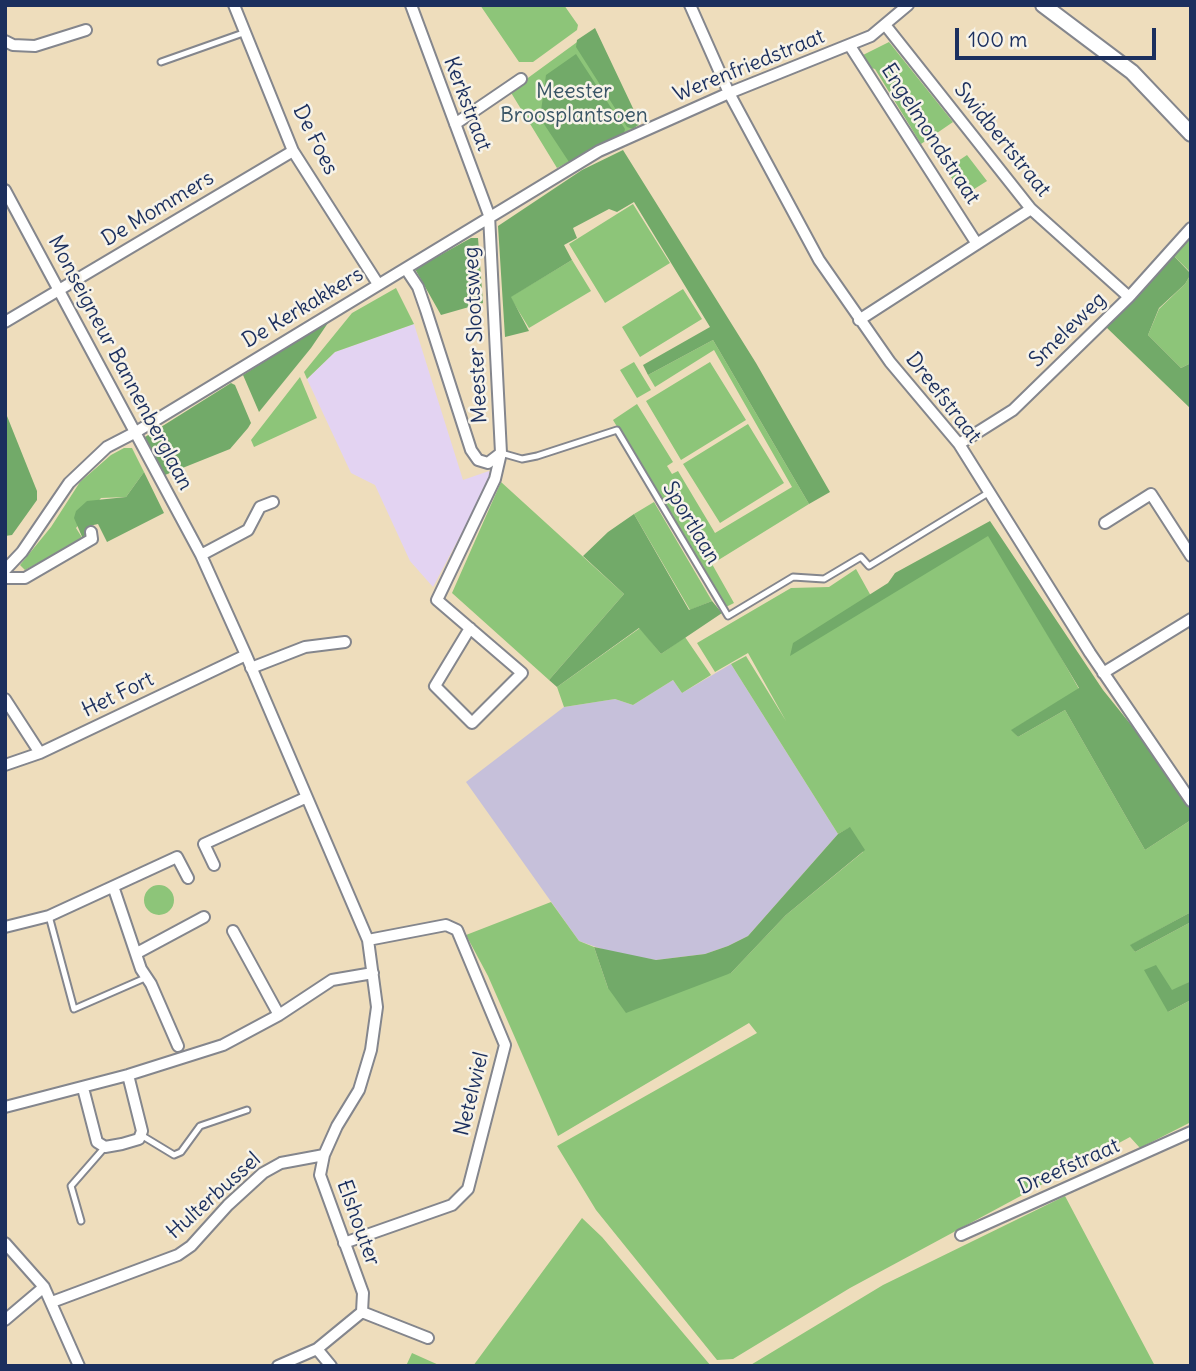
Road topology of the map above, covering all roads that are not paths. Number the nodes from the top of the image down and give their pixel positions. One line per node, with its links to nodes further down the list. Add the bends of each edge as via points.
1 (234, 5): 8 (street, De Foes)
2 (411, 5): 14 (street, Kerkstraat)
3 (690, 5): 13 (street, Dreefstraat)
4 (908, 5): 6 (street, Werenfriedstraat)
5 (1043, 5): 15 (street, via 1132,72)
6 (887, 26): 10 (street, Werenfriedstraat); 18 (street, Swidbertstraat)
7 (86, 30): 9 (street, via 35,47)
8 (246, 32): 11 (lane); 16 (street, De Foes)
9 (5, 41)
10 (850, 46): 13 (street, Werenfriedstraat); 21 (street, Engelmondstraat)
11 (161, 62)
12 (521, 79): 14 (street)
13 (729, 93): 19 (street, Werenfriedstraat, via 599,151); 26 (street, Dreefstraat, via 819,260)
14 (455, 124): 19 (street, Kerkstraat)
15 (1191, 134)
16 (293, 151): 23 (street, De Foes); 24 (street, De Mommers)
17 (5, 190): 24 (street, Monseigneur Bannenberglaan)
18 (1031, 209): 21 (street); 25 (street, Swidbertstraat)
19 (489, 215): 22 (street, De Kerkakkers); 30 (street, Meester Slootsweg)
20 (1191, 228): 25 (street, Smeleweg)
21 (977, 244): 26 (street)
22 (406, 269): 23 (street, De Kerkakkers); 30 (street, Meester Slootsweg, via 422,299 471,450 478,460 488,463)
23 (378, 285): 28 (street, De Kerkakkers)
24 (60, 290): 27 (street, De Mommers); 28 (street, Monseigneur Bannenberglaan)
25 (1129, 297): 29 (street, Smeleweg, via 1013,410)
26 (859, 320): 29 (street, Dreefstraat)
27 (5, 322)
28 (136, 432): 35 (street, Monseigneur Bannenberglaan); 37 (street, De Kerkakkers, via 107,447 69,483)
29 (959, 444): 31 (street, Dreefstraat)
30 (501, 453): 31 (lane, Sportlaan, via 522,459 617,430 728,616 793,577 824,579 862,557 869,566); 40 (street, Meester Slootsweg, via 495,479 437,600)
31 (988, 493): 44 (street, Dreefstraat)
32 (273, 502): 35 (street, via 260,507 248,530)
33 (1105, 523): 36 (street, via 1151,494)
34 (90, 532): 38 (street, via 92,539 25,578)
35 (201, 555): 42 (street, Monseigneur Bannenberglaan)
36 (1191, 556)
37 (5, 570)
38 (5, 579)
39 (1191, 619): 44 (street)
40 (470, 628): 40 (street, via 436,686 472,723 522,673)
41 (345, 642): 43 (street, via 304,647)
42 (247, 654): 43 (street, Monseigneur Bannenberglaan); 46 (street, Het Fort)
43 (251, 668): 48 (street, Monseigneur Bannenberglaan)
44 (1103, 673): 49 (street, Dreefstraat)
45 (5, 699): 46 (street)
46 (40, 753): 47 (street, Het Fort)
47 (5, 765)
48 (305, 798): 50 (street, via 204,844); 57 (street, Monseigneur Bannenberglaan)
49 (1191, 801)
50 (214, 865)
51 (188, 878): 52 (street, via 177,857)
52 (114, 889): 53 (street); 58 (street)
53 (49, 916): 55 (street); 60 (lane, via 74,1009)
54 (204, 917): 58 (street)
55 (5, 926)
56 (233, 931): 61 (street)
57 (368, 940): 59 (street, Monseigneur Bannenberglaan); 74 (street, Netelwiel, via 446,925 457,930 505,1045 468,1189 452,1205)
58 (137, 953): 60 (street)
59 (373, 973): 61 (street, via 332,980); 70 (street, Elshouter, via 377,1007 371,1049 359,1090)
60 (145, 978): 62 (street)
61 (278, 1015): 63 (street, via 223,1045)
62 (178, 1046)
63 (128, 1075): 64 (street); 68 (street)
64 (83, 1088): 65 (street); 69 (street, via 97,1142)
65 (5, 1107)
66 (247, 1110): 68 (lane, via 200,1126 174,1155)
67 (1191, 1132): 72 (street, Dreefstraat)
68 (141, 1135): 69 (street)
69 (105, 1147): 71 (lane, via 71,1186)
70 (324, 1155): 74 (street, Elshouter, via 320,1175); 76 (street, Hulterbussel, via 281,1163 263,1173 178,1255)
71 (81, 1221)
72 (961, 1236)
73 (5, 1243): 75 (street)
74 (344, 1243): 77 (street, Elshouter, via 362,1293)
75 (44, 1287): 76 (street); 78 (street)
76 (52, 1301): 81 (street)
77 (362, 1312): 79 (street); 80 (street)
78 (5, 1320)
79 (428, 1338)
80 (317, 1349): 82 (street); 83 (street)
81 (79, 1366)
82 (278, 1366)
83 (331, 1366)

